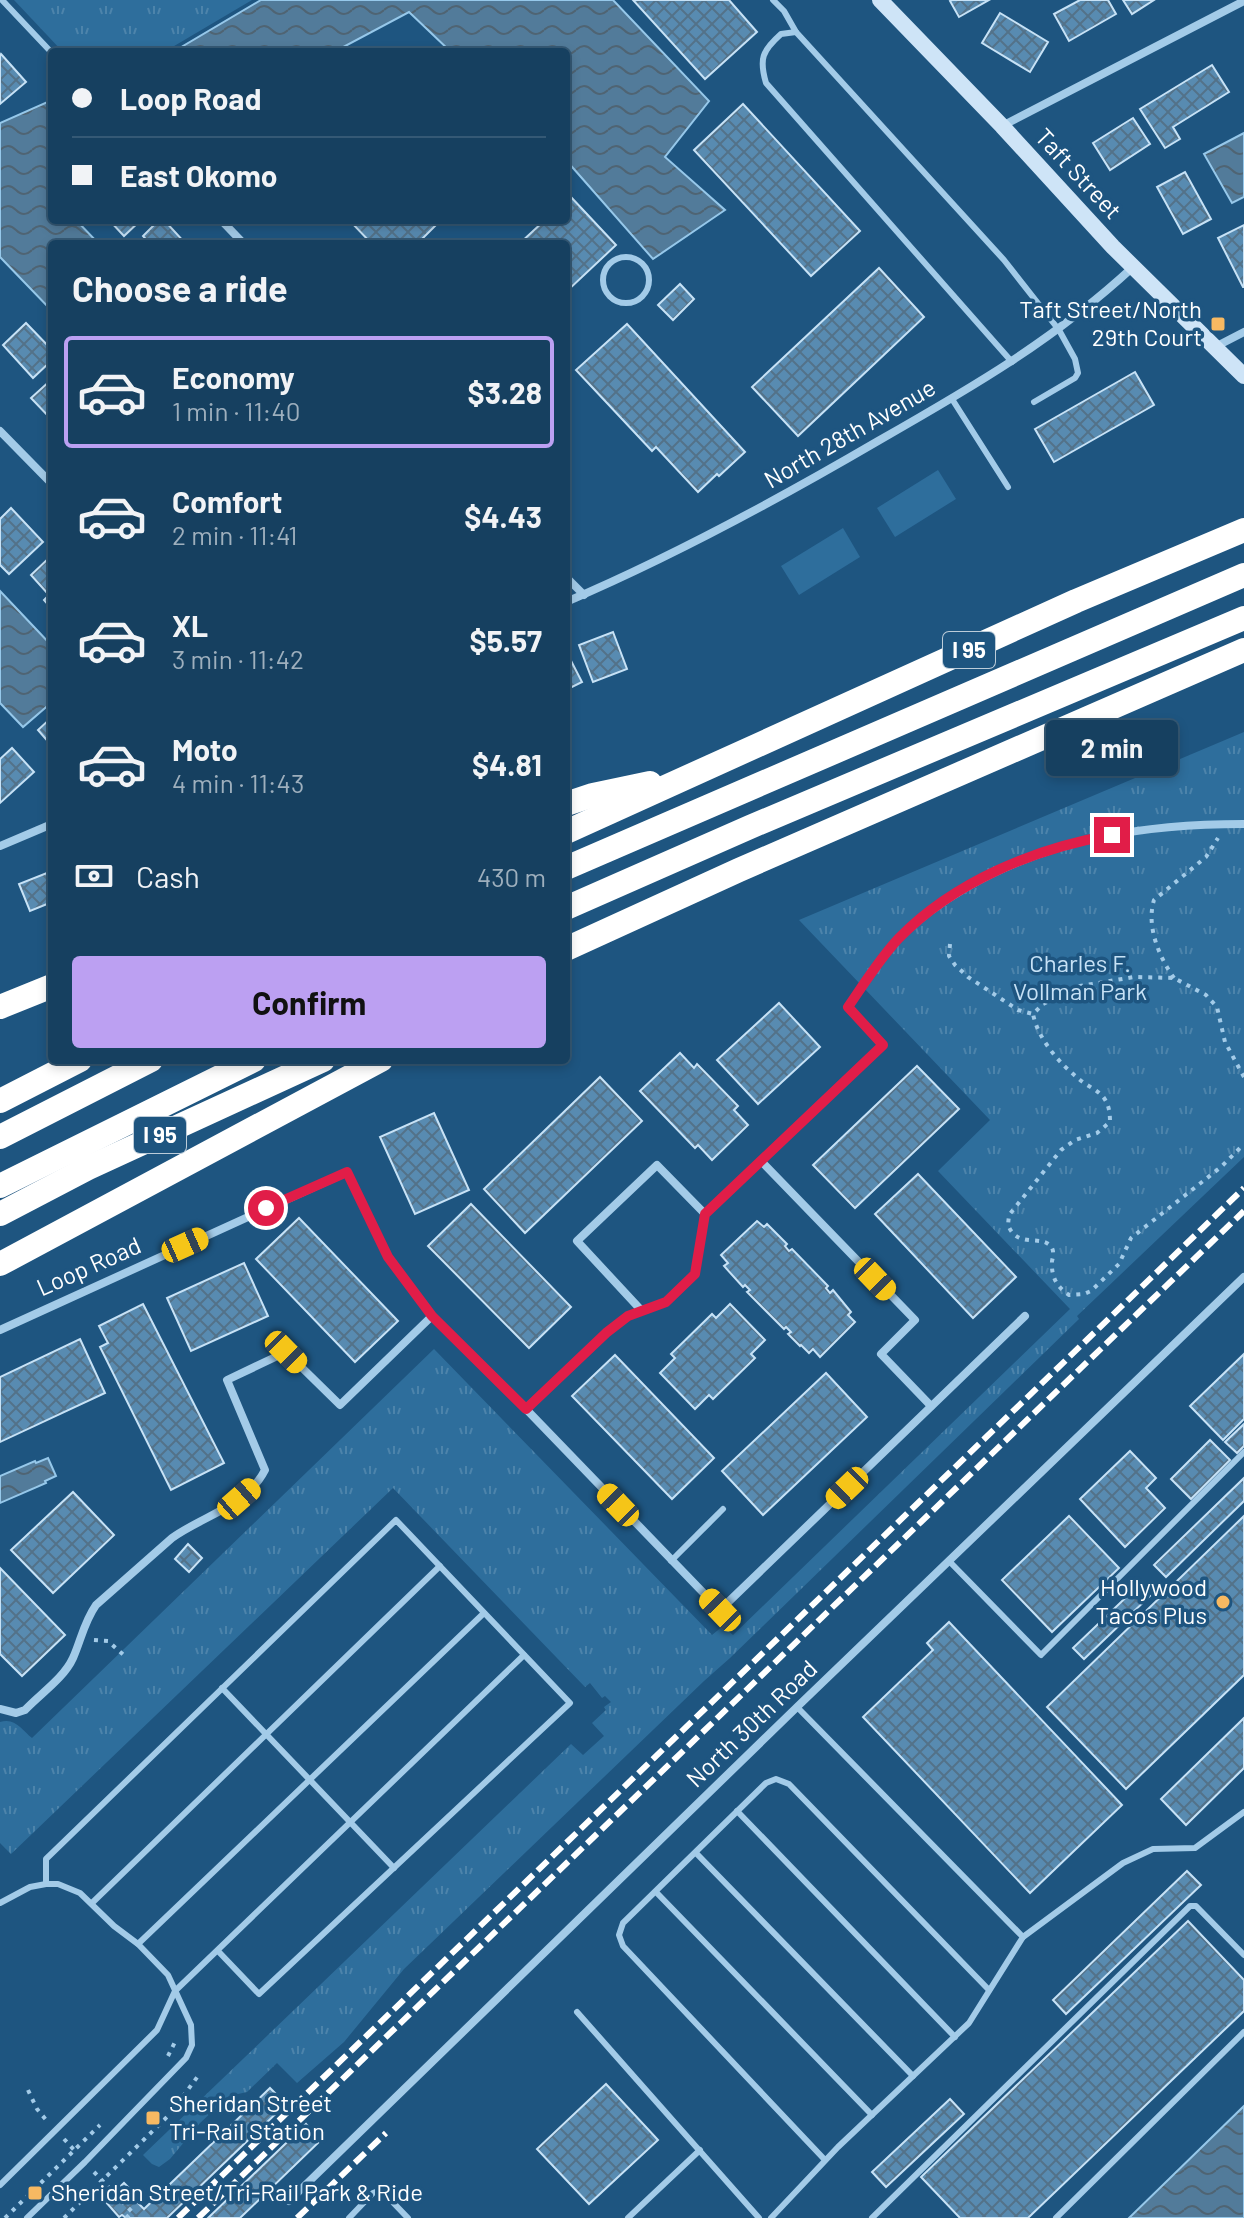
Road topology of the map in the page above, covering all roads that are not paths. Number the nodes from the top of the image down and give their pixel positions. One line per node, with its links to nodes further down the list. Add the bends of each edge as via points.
1 (2, 0): 6 (lane)
2 (773, 0): 5 (lane)
3 (880, 0): 7 (street, Taft Street)
4 (1244, 1): 7 (street)
5 (796, 32): 12 (lane, via 1004,260); 15 (lane, via 781,34 765,52 760,65 766,83)
6 (48, 49)
7 (1002, 126): 10 (street, Taft Street)
8 (225, 224): 9 (street)
9 (240, 240)
10 (1133, 267): 12 (street, North 28th Avenue); 14 (street, Taft Street)
11 (639, 298): 11 (lane, via 648,279 643,265 622,257 609,264 603,284 610,297 624,303)
12 (1059, 330): 15 (street, North 28th Avenue); 18 (lane, via 1078,373)
13 (1244, 332): 14 (street)
14 (1215, 347): 16 (street, Taft Street)
15 (1012, 362): 17 (street, North 28th Avenue)
16 (1244, 376)
17 (952, 399): 21 (lane); 25 (street, North 28th Avenue, via 796,489)
18 (1034, 402)
19 (0, 431): 20 (street)
20 (48, 480)
21 (1008, 487)
22 (1244, 530): 29 (highway, I 95)
23 (1244, 575): 35 (highway)
24 (570, 581): 25 (street)
25 (584, 595): 26 (street, North 28th Avenue)
26 (570, 600)
27 (1244, 618): 37 (highway)
28 (1244, 650): 36 (highway)
29 (695, 773): 30 (highway); 33 (highway, I 95)
30 (570, 803)
31 (1244, 824): 49 (street, via 1183,825 1087,839 988,876 944,901 899,939 848,1007 883,1045)
32 (48, 826): 34 (street)
33 (570, 830)
34 (0, 846)
35 (570, 866)
36 (739, 870): 38 (highway); 39 (highway)
37 (570, 906)
38 (570, 947)
39 (570, 960)
40 (48, 988): 41 (highway)
41 (0, 1007)
42 (72, 1064): 47 (highway)
43 (143, 1064): 48 (highway)
44 (246, 1064): 50 (highway)
45 (314, 1064): 51 (highway, I 95)
46 (373, 1064): 53 (highway)
47 (0, 1101)
48 (0, 1137)
49 (761, 1161): 52 (street); 59 (street, via 915,1320 881,1354)
50 (0, 1186)
51 (0, 1214)
52 (705, 1214): 55 (street, via 695,1274 666,1302); 55 (street, via 657,1165 577,1241)
53 (0, 1264)
54 (1244, 1277): 64 (street, North 30th Road)
55 (641, 1310): 60 (street, via 606,1333)
56 (432, 1316): 58 (street, Loop Road, via 388,1257 347,1172); 60 (street); 70 (street, via 340,1405 286,1352 227,1380 265,1470 258,1483 218,1514 172,1538 96,1605 67,1668 25,1710)
57 (1025, 1316): 59 (street)
58 (0, 1330)
59 (931, 1406): 63 (street, via 720,1610)
60 (526, 1409): 63 (street)
61 (1244, 1452): 64 (lane, via 1041,1655)
62 (723, 1509): 63 (lane)
63 (671, 1561)
64 (949, 1561): 69 (street, North 30th Road)
65 (440, 1566): 66 (lane); 68 (lane, via 396,1520); 71 (lane)
66 (484, 1613): 67 (lane); 72 (lane)
67 (524, 1655): 75 (lane); 77 (lane, via 570,1703)
68 (222, 1688): 71 (lane); 78 (lane, via 46,1859)
69 (797, 1707): 82 (lane); 96 (street, North 30th Road)
70 (0, 1709)
71 (266, 1734): 72 (lane); 81 (lane)
72 (310, 1780): 75 (lane); 83 (lane)
73 (737, 1811): 76 (lane); 86 (lane, via 766,1783 776,1779 789,1784); 90 (lane)
74 (1244, 1812): 82 (lane, via 1195,1848 1153,1849 1123,1863)
75 (351, 1823): 77 (lane); 84 (lane)
76 (696, 1853): 79 (lane); 91 (lane)
77 (394, 1868): 84 (lane, via 259,1994)
78 (46, 1884): 80 (lane); 81 (lane, via 70,1888)
79 (656, 1892): 92 (lane); 94 (lane, via 623,1923 623,1946)
80 (0, 1903)
81 (92, 1903): 83 (lane)
82 (1023, 1937): 86 (lane)
83 (138, 1944): 87 (lane, via 168,1975)
84 (218, 1951): 87 (lane)
85 (1244, 1955): 103 (lane, via 1196,1906 1190,1906)
86 (989, 1990): 90 (lane)
87 (175, 1991): 95 (lane, via 157,2030); 97 (lane, via 191,2025 186,2058)
88 (577, 2012): 93 (lane)
89 (1244, 2032): 104 (lane)
90 (955, 2037): 91 (lane)
91 (913, 2076): 92 (lane)
92 (872, 2115): 94 (lane)
93 (700, 2150): 100 (lane); 101 (lane)
94 (825, 2160): 102 (lane)
95 (0, 2185)
96 (289, 2201)
97 (27, 2218)
98 (349, 2218): 99 (lane, via 381,2190)
99 (408, 2218)
100 (628, 2218)
101 (759, 2218)
102 (771, 2218)
103 (872, 2218)
104 (1056, 2218)

